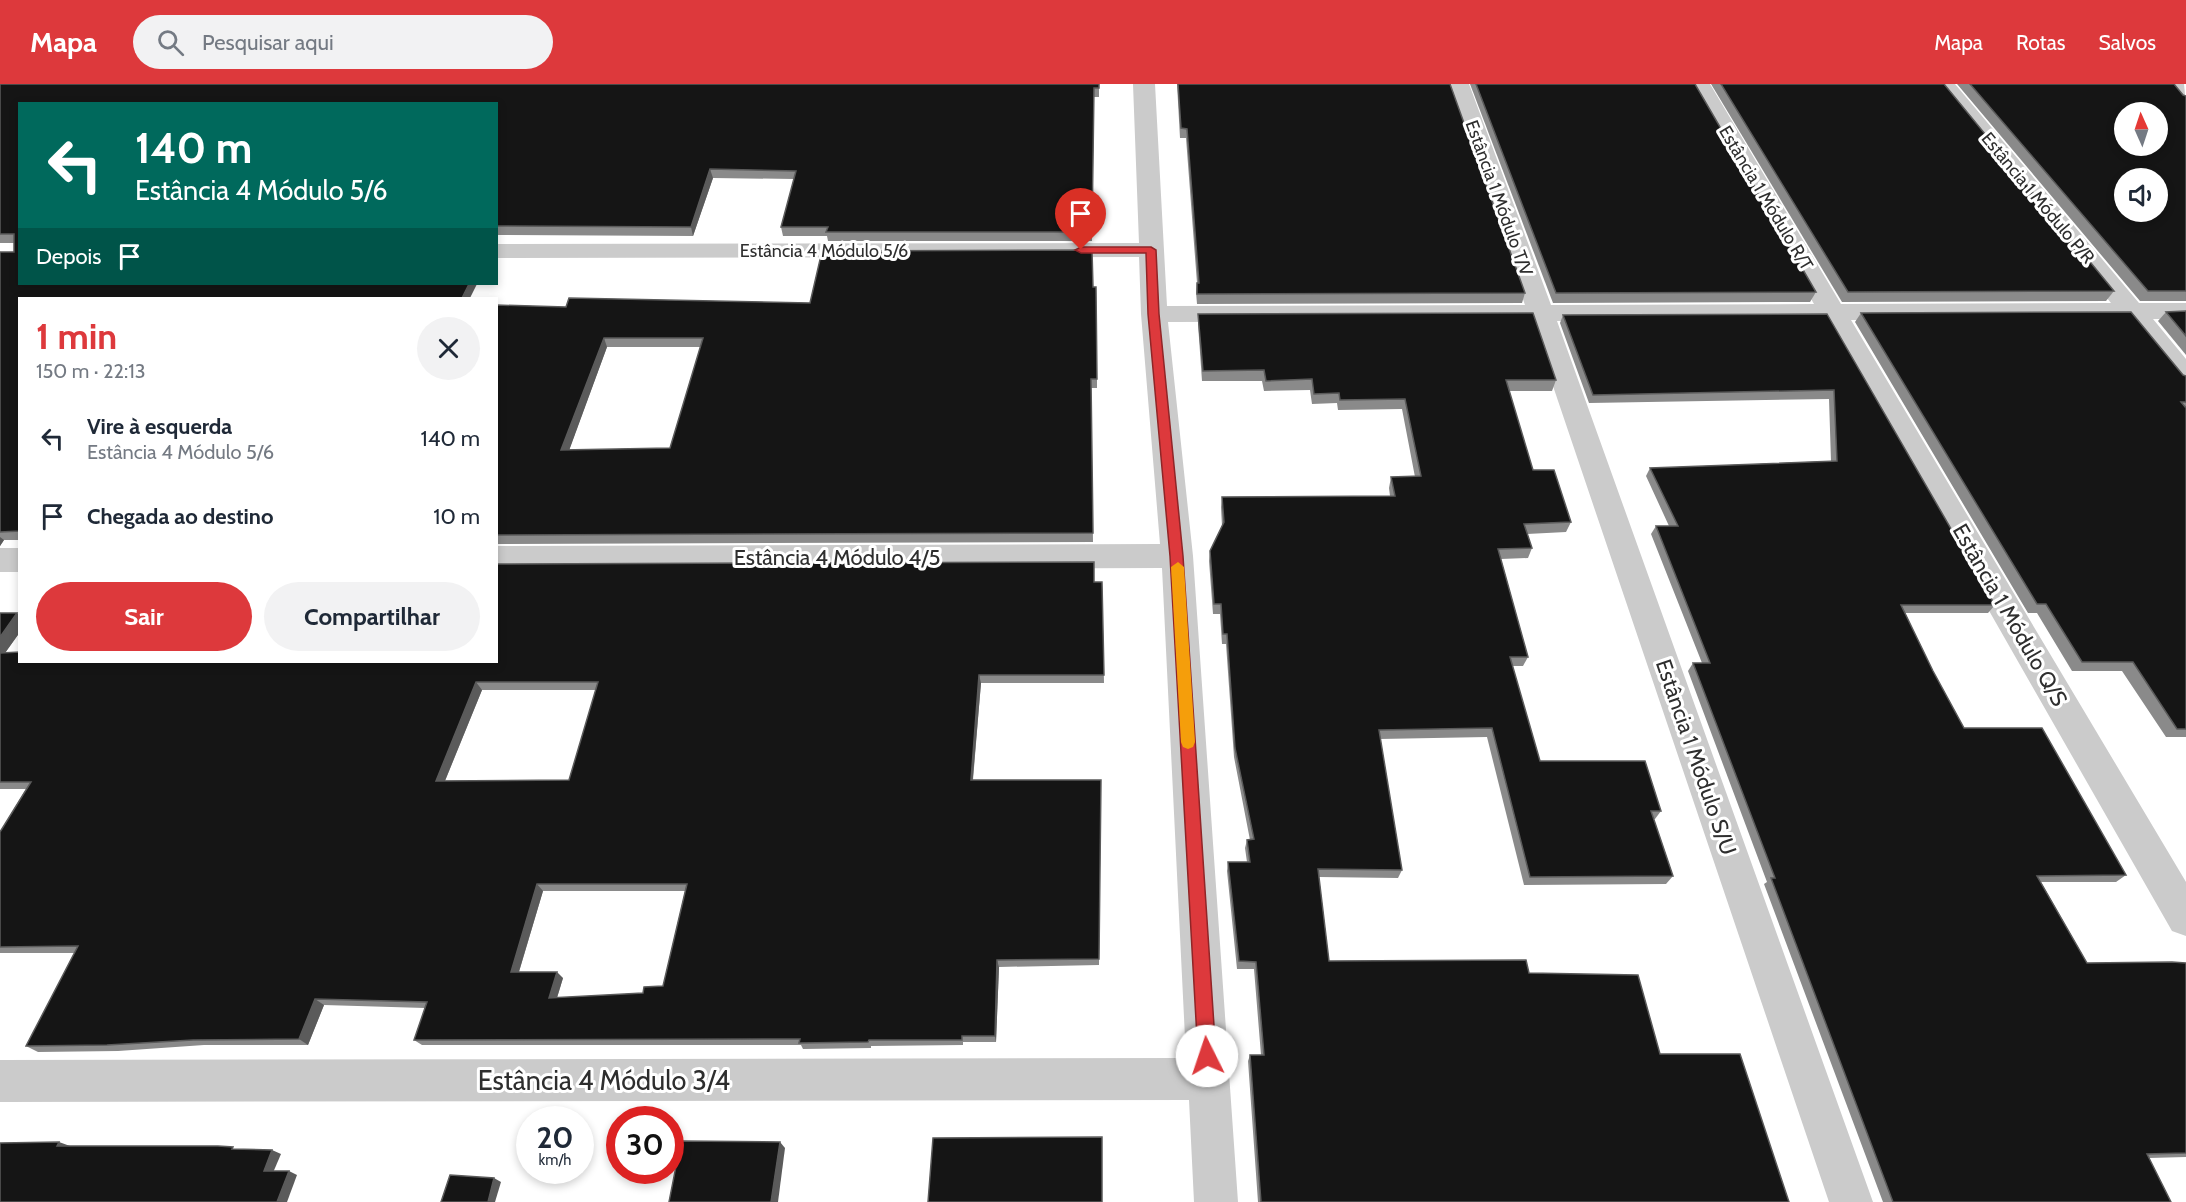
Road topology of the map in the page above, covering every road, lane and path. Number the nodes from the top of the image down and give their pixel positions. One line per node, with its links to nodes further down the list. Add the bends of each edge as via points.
1 (1144, 84): 7 (street)
2 (1458, 84): 12 (street, Estância 1 Módulo T/V)
3 (1699, 84): 10 (street, Estância 1 Módulo R/T)
4 (1944, 84): 11 (street, Estância 1 Módulo P/R)
5 (2172, 84): 6 (street)
6 (2186, 98)
7 (1151, 250): 8 (street, Estância 4 Módulo 5/6); 13 (street)
8 (498, 251)
9 (2186, 311): 11 (street)
10 (1834, 312): 11 (street); 12 (street); 19 (street, Estância 1 Módulo Q/S)
11 (2133, 312): 14 (street, Estância 1 Módulo P/R)
12 (1541, 313): 13 (street); 23 (street, Estância 1 Módulo S/U)
13 (1154, 314): 15 (street)
14 (2186, 377)
15 (1177, 556): 16 (street, Estância 4 Módulo 4/5); 20 (street)
16 (498, 558)
17 (0, 560): 18 (street)
18 (18, 560)
19 (2186, 918)
20 (1209, 1079): 21 (street, Estância 4 Módulo 3/4); 22 (street)
21 (0, 1081)
22 (1216, 1202)
23 (1851, 1202)

